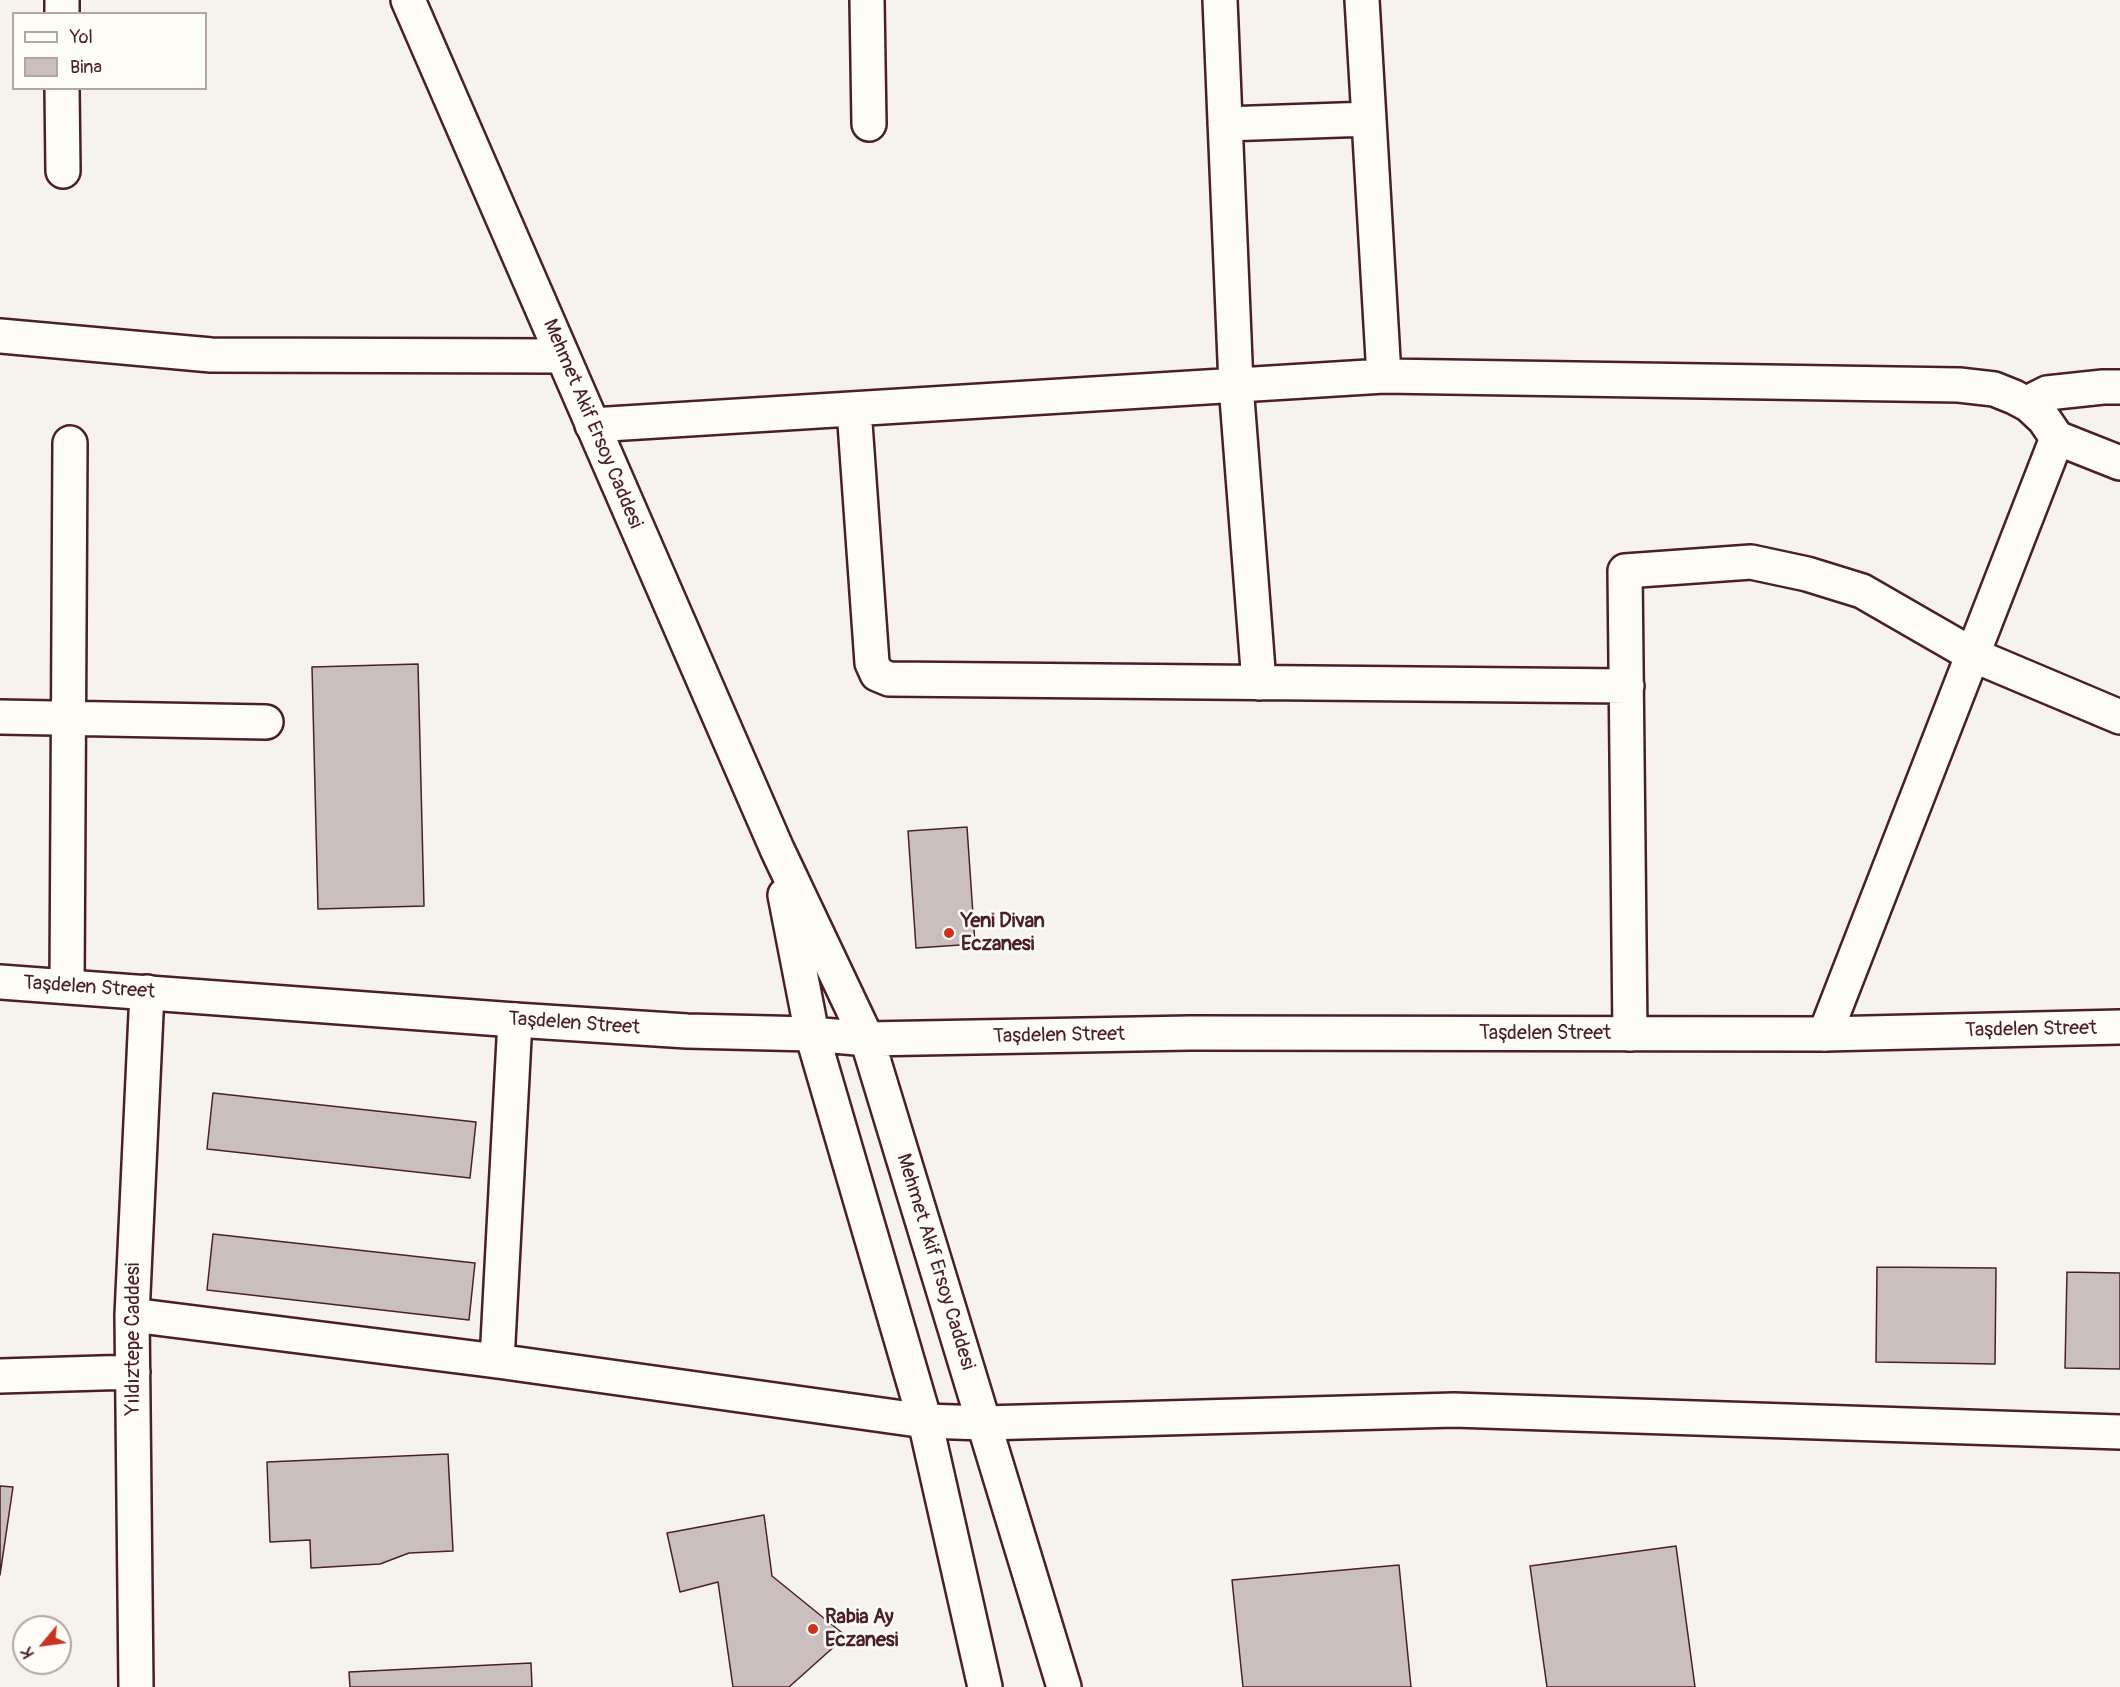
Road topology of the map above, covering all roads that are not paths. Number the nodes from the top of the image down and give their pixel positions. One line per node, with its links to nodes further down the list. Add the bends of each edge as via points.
1 (408, 0): 11 (street, Mehmet Akif Ersoy Caddesi)
2 (867, 0): 7 (street)
3 (1220, 0): 8 (street)
4 (1362, 0): 6 (street)
5 (62, 90): 9 (street)
6 (1369, 119): 8 (street); 12 (street)
7 (869, 124)
8 (1226, 124): 13 (street)
9 (63, 171)
10 (0, 336): 11 (street, via 211,355)
11 (562, 356): 17 (street, Mehmet Akif Ersoy Caddesi)
12 (1384, 376): 13 (street); 15 (street, via 1959,385 1994,389)
13 (1236, 385): 16 (street); 22 (street)
14 (2120, 387): 15 (street, via 2047,393)
15 (2029, 405): 18 (street)
16 (854, 409): 17 (street); 22 (street, via 872,663 878,674 889,679)
17 (592, 425): 28 (street, Mehmet Akif Ersoy Caddesi)
18 (2057, 438): 20 (street); 21 (street)
19 (70, 443): 26 (street)
20 (2120, 463)
21 (1973, 655): 23 (street, via 1862,591 1808,574 1751,562 1625,571); 25 (street); 36 (street)
22 (1259, 683): 23 (street)
23 (1627, 686): 35 (street)
24 (0, 717): 26 (street)
25 (2120, 717)
26 (69, 718): 27 (street); 30 (street)
27 (266, 722)
28 (777, 849): 34 (street, Mehmet Akif Ersoy Caddesi); 37 (street, Mehmet Akif Ersoy Caddesi)
29 (0, 982): 30 (street, Taşdelen Street)
30 (68, 986): 31 (street, Taşdelen Street)
31 (147, 992): 32 (street, Taşdelen Street); 38 (street, Yıldıztepe Caddesi)
32 (515, 1020): 34 (street, Taşdelen Street); 39 (street)
33 (2120, 1027): 36 (street, Taşdelen Street)
34 (812, 1034): 37 (street, Taşdelen Street); 42 (street, Mehmet Akif Ersoy Caddesi)
35 (1630, 1034): 36 (street, Taşdelen Street); 37 (street, Taşdelen Street, via 1190,1033)
36 (1825, 1034)
37 (867, 1039): 43 (street, Mehmet Akif Ersoy Caddesi)
38 (132, 1315): 39 (street); 40 (street, Yıldıztepe Caddesi)
39 (497, 1361): 42 (street)
40 (133, 1372): 41 (street); 45 (street, Yıldıztepe Caddesi)
41 (0, 1376)
42 (925, 1421): 43 (street); 46 (street, Mehmet Akif Ersoy Caddesi)
43 (984, 1424): 44 (street, via 1454,1410); 47 (street, Mehmet Akif Ersoy Caddesi)
44 (2120, 1431)
45 (136, 1687)
46 (985, 1687)
47 (1064, 1687)

